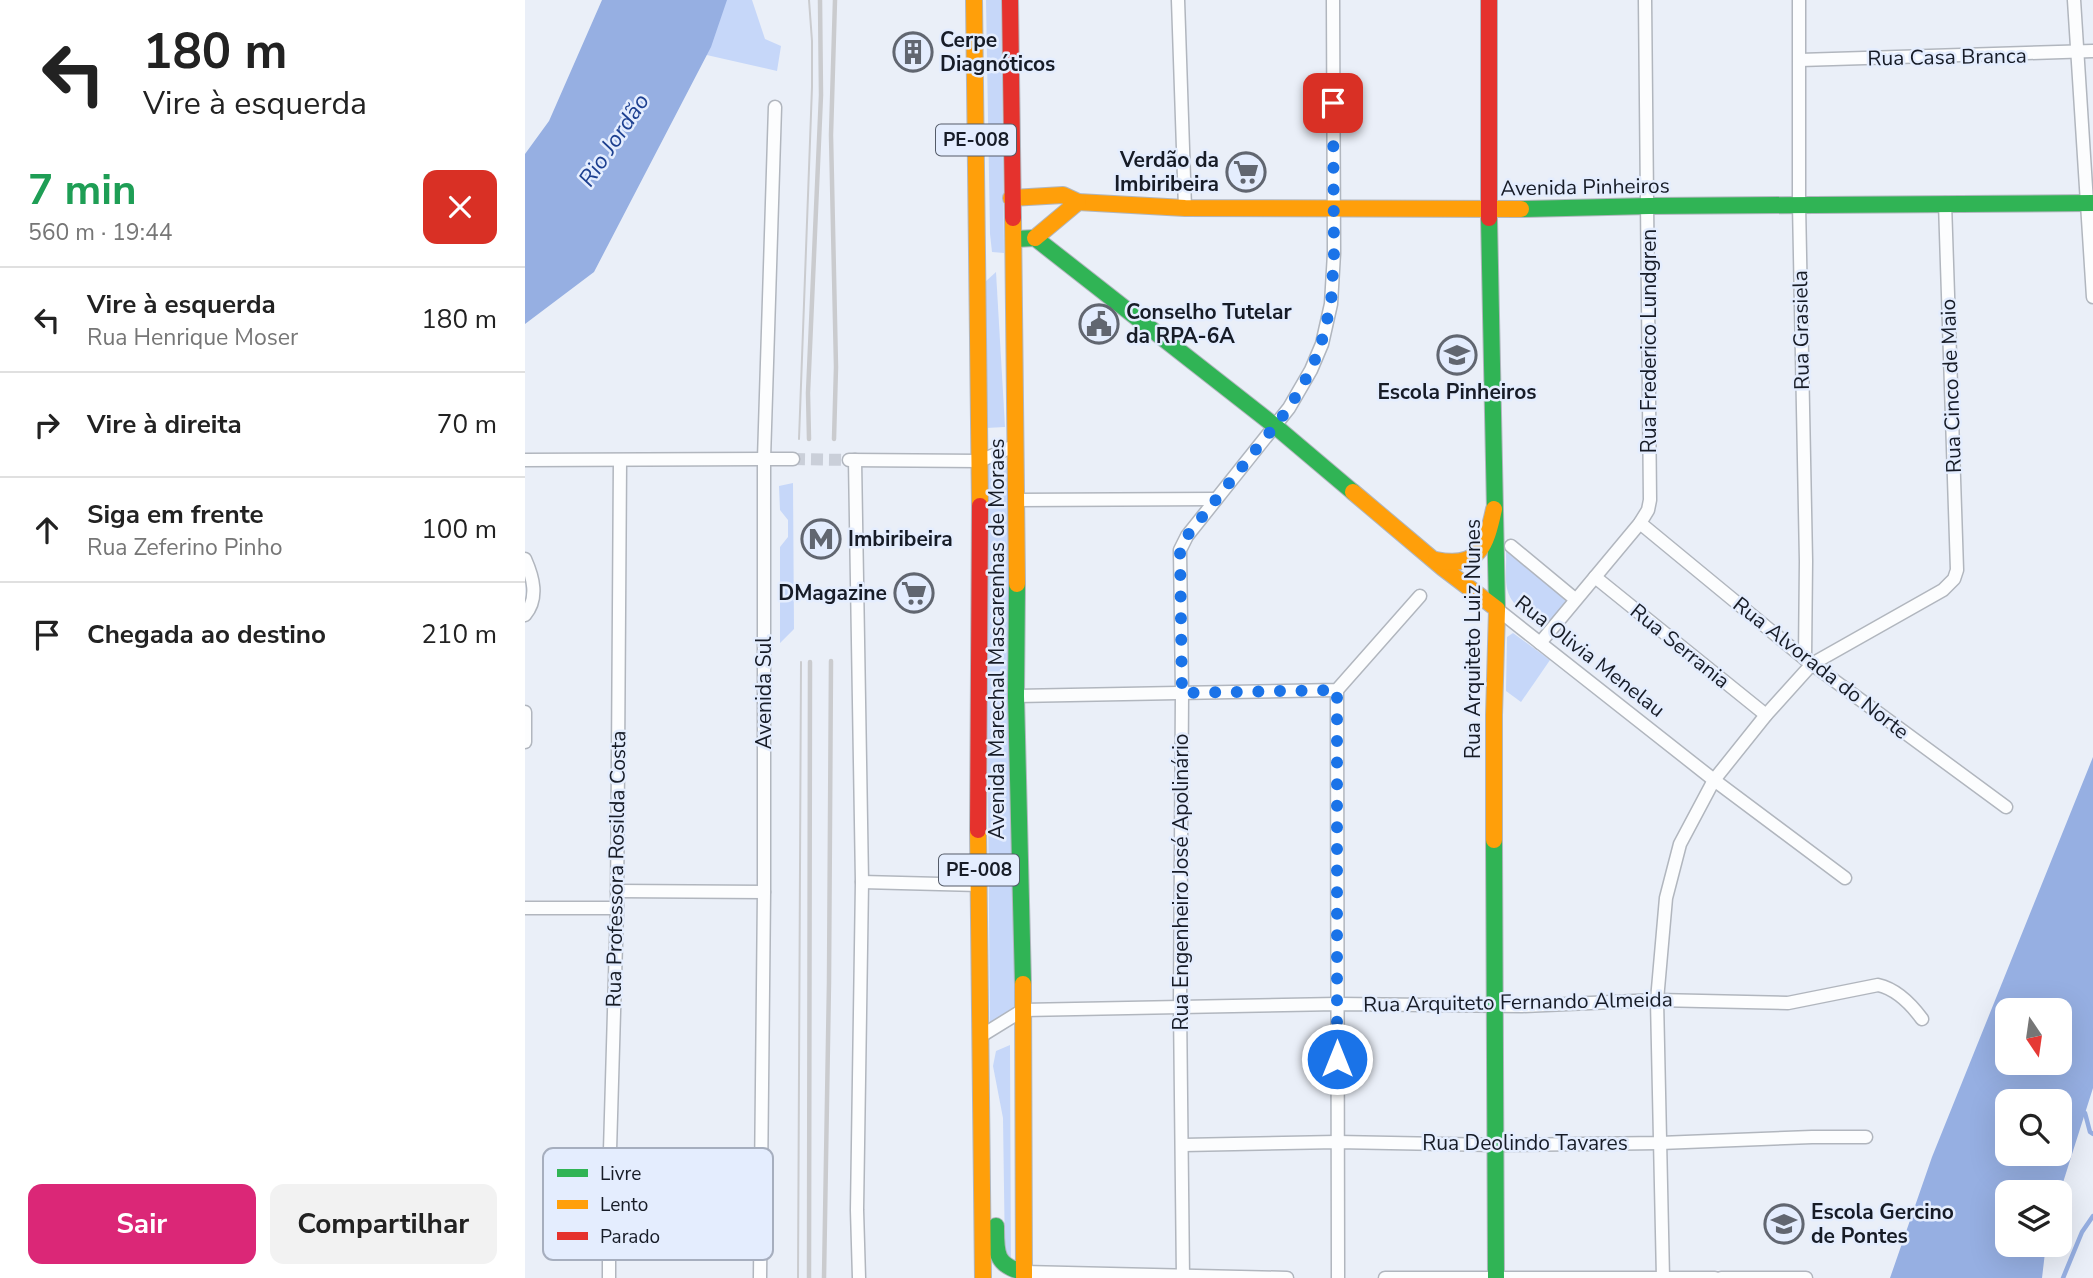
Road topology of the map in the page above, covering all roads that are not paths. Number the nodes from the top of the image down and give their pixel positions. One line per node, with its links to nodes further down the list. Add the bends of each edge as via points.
1 (974, 0): 24 (main road, Avenida Marechal Mascarenhas de Moraes / PE-008)
2 (1010, 0): 13 (main road, Avenida Marechal Mascarenhas de Moraes / PE-008)
3 (1178, 0): 20 (street)
4 (1333, 0): 19 (street, Rua Engenheiro José Apolinário)
5 (1489, 0): 21 (main road, Rua Arquiteto Luiz Nunes)
6 (1645, 0): 18 (street, Rua Frederico Lundgren)
7 (1799, 0): 11 (street, Rua Grasiela)
8 (2074, 0): 10 (street)
9 (2093, 51): 10 (street, Rua Casa Branca)
10 (2077, 53): 11 (street, Rua Casa Branca); 16 (street)
11 (1800, 60): 17 (street, Rua Grasiela)
12 (775, 107): 28 (street, Avenida Sul)
13 (1011, 198): 14 (main road, Avenida Pinheiros, via 1063,195); 22 (main road, Avenida Marechal Mascarenhas de Moraes / PE-008)
14 (1078, 202): 20 (main road, Avenida Pinheiros); 23 (main road)
15 (1945, 203): 16 (main road, Avenida Pinheiros); 17 (main road, Avenida Pinheiros); 46 (street, Rua Cinco de Maio, via 1957,569 1943,590)
16 (2091, 203): 25 (street)
17 (1799, 204): 18 (main road, Avenida Pinheiros); 46 (street, Rua Grasiela)
18 (1649, 206): 21 (main road, Avenida Pinheiros); 36 (street, Rua Frederico Lundgren, via 1650,500)
19 (1333, 207): 20 (main road, Avenida Pinheiros); 21 (main road, Avenida Pinheiros); 26 (street, Rua Engenheiro José Apolinário, via 1331,304 1321,344 1311,370)
20 (1185, 208)
21 (1489, 210): 35 (main road, Rua Arquiteto Luiz Nunes)
22 (1014, 239): 23 (main road); 24 (main road); 27 (main road, Avenida Marechal Mascarenhas de Moraes / PE-008)
23 (1035, 239): 26 (main road, Rua Olivia Menelau)
24 (978, 280): 32 (main road, Avenida Marechal Mascarenhas de Moraes / PE-008)
25 (2093, 297)
26 (1275, 426): 33 (street, Rua Engenheiro José Apolinário); 38 (main road, Rua Olivia Menelau)
27 (1016, 445): 32 (street); 34 (main road, Avenida Marechal Mascarenhas de Moraes / PE-008)
28 (764, 459): 29 (street); 31 (street); 59 (street, Avenida Sul)
29 (793, 459)
30 (525, 460): 31 (street)
31 (620, 461): 58 (street, Rua Professora Rosilda Costa)
32 (980, 461): 56 (street, via 852,460); 57 (main road, Avenida Marechal Mascarenhas de Moraes / PE-008)
33 (1216, 499): 34 (street); 48 (street, Rua Engenheiro José Apolinário, via 1180,550)
34 (1017, 500): 49 (main road, Avenida Marechal Mascarenhas de Moraes / PE-008)
35 (1494, 509): 38 (main road, via 1489,536 1478,554 1456,565); 43 (main road, Rua Arquiteto Luiz Nunes)
36 (1640, 523): 40 (street, Rua Frederico Lundgren); 46 (street, Rua Alvorada do Norte)
37 (1511, 546): 42 (street)
38 (1432, 558): 43 (main road, Rua Olivia Menelau)
39 (525, 559): 44 (street, via 533,594)
40 (1595, 577): 42 (street, Rua Frederico Lundgren); 51 (street, Rua Serrania)
41 (1420, 596): 47 (street)
42 (1575, 599): 45 (street, Rua Frederico Lundgren)
43 (1497, 609): 45 (street, Rua Olivia Menelau); 65 (main road, Rua Arquiteto Luiz Nunes)
44 (525, 615)
45 (1540, 643): 53 (street, Rua Olivia Menelau)
46 (1808, 662): 51 (street); 54 (street, Rua Alvorada do Norte)
47 (1337, 690): 48 (street); 63 (street)
48 (1182, 693): 49 (street); 64 (street, Rua Engenheiro José Apolinário)
49 (1016, 696): 66 (main road, Avenida Marechal Mascarenhas de Moraes / PE-008)
50 (525, 712): 52 (street)
51 (1766, 715): 53 (street)
52 (525, 742)
53 (1714, 780): 55 (street, Rua Olivia Menelau); 62 (street, via 1680,844 1671,873)
54 (2006, 807)
55 (1845, 878)
56 (862, 882): 57 (street); 85 (street)
57 (979, 885): 68 (main road, Avenida Marechal Mascarenhas de Moraes / PE-008)
58 (617, 891): 59 (street); 61 (street, Rua Professora Rosilda Costa)
59 (764, 892): 76 (street, Avenida Sul)
60 (525, 908): 61 (street)
61 (617, 908): 75 (street, Rua Professora Rosilda Costa)
62 (1657, 1000): 65 (street, Rua Arquiteto Fernando Almeida); 67 (street, Rua Arquiteto Fernando Almeida, via 1788,1003 1878,985 1889,987); 72 (street)
63 (1337, 1004): 64 (street, Rua Arquiteto Fernando Almeida); 65 (street, Rua Arquiteto Fernando Almeida); 71 (street)
64 (1180, 1006): 66 (street, Rua Arquiteto Fernando Almeida); 73 (street, Rua Engenheiro José Apolinário)
65 (1496, 1006): 74 (main road, Rua Arquiteto Luiz Nunes)
66 (1023, 1010): 68 (street); 79 (main road, Avenida Marechal Mascarenhas de Moraes / PE-008)
67 (1922, 1019)
68 (981, 1036): 69 (main road, Avenida Marechal Mascarenhas de Moraes / PE-008)
69 (981, 1088): 79 (main road, via 996,1152 996,1246 1003,1266); 86 (main road, Avenida Marechal Mascarenhas de Moraes / PE-008)
70 (1866, 1137): 72 (street, Rua Deolindo Tavares)
71 (1337, 1142): 73 (street, Rua Deolindo Tavares); 74 (street, Rua Deolindo Tavares); 88 (street)
72 (1660, 1143): 74 (street, Rua Deolindo Tavares); 82 (street)
73 (1183, 1144): 80 (street, Rua Engenheiro José Apolinário)
74 (1497, 1145): 81 (main road, Rua Arquiteto Luiz Nunes)
75 (610, 1148)
76 (761, 1148)
77 (609, 1260): 83 (street, Rua Professora Rosilda Costa)
78 (760, 1260): 84 (street, Avenida Sul)
79 (1024, 1275): 80 (street)
80 (1183, 1277): 87 (street)
81 (1496, 1277): 82 (street); 89 (street)
82 (1663, 1277): 90 (street)
83 (609, 1278)
84 (760, 1278)
85 (859, 1278)
86 (983, 1278)
87 (1287, 1278)
88 (1338, 1278)
89 (1385, 1278)
90 (1715, 1278)
91 (1721, 1278): 92 (street)
92 (1806, 1278)

